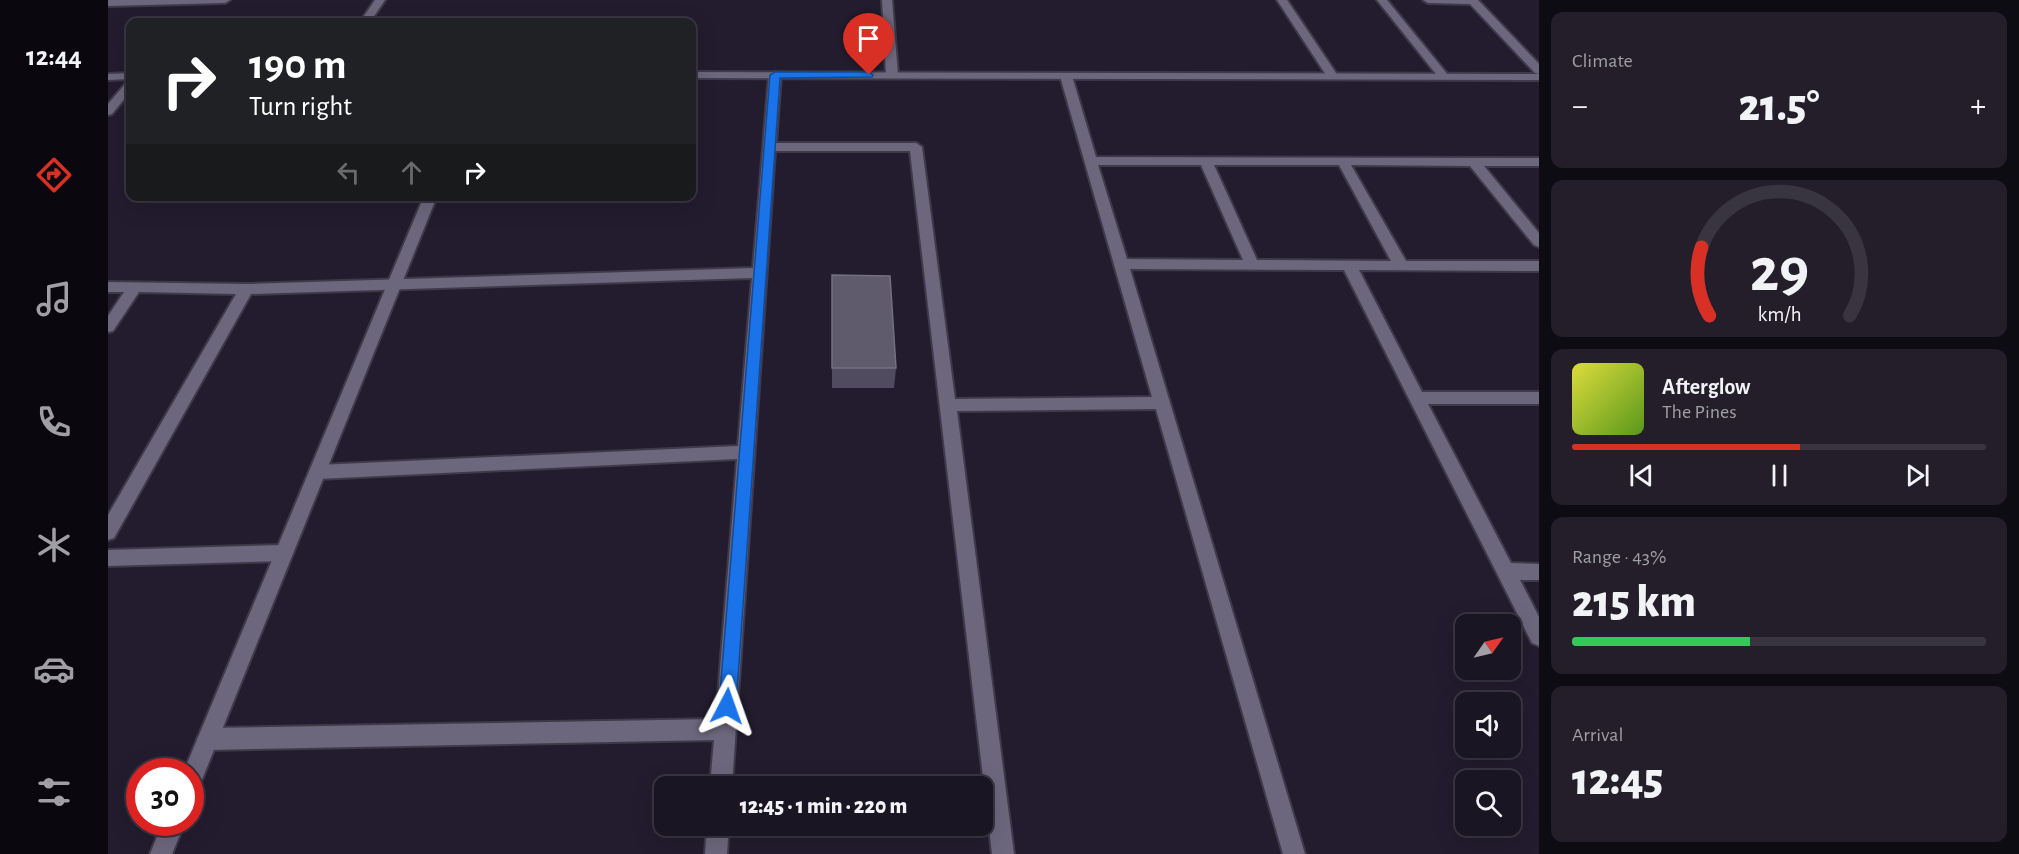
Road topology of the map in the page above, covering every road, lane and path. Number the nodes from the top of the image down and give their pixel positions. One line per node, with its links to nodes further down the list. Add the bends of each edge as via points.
1 (225, 0): 7 (street)
2 (380, 0): 10 (street)
3 (887, 0): 14 (street)
4 (1282, 0): 17 (street)
5 (1382, 0): 18 (street)
6 (1428, 0): 8 (street)
7 (134, 1): 9 (street)
8 (1473, 1): 11 (street)
9 (108, 3)
10 (368, 18)
11 (1539, 71)
12 (696, 75): 13 (street)
13 (775, 75): 14 (street); 23 (street)
14 (892, 75): 16 (street)
15 (126, 76): 19 (street)
16 (1066, 76): 17 (street); 24 (street)
17 (1332, 76): 18 (street)
18 (1444, 76): 20 (street)
19 (108, 77)
20 (1539, 77)
21 (126, 90): 22 (street)
22 (108, 111)
23 (769, 147): 36 (street); 45 (street, via 916,147)
24 (1091, 161): 25 (street); 31 (street)
25 (1206, 161): 26 (street); 32 (street)
26 (1343, 162): 27 (street); 34 (street)
27 (1474, 162): 28 (street); 30 (street)
28 (1539, 162)
29 (429, 201): 37 (street)
30 (1539, 242)
31 (1121, 264): 32 (street); 44 (street)
32 (1252, 264): 33 (street)
33 (1349, 265): 34 (street); 42 (street)
34 (1401, 265): 35 (street)
35 (1539, 266)
36 (760, 273): 37 (street); 46 (street)
37 (395, 284): 40 (street); 47 (street)
38 (108, 287): 39 (street)
39 (135, 288): 40 (street); 41 (street)
40 (246, 289): 48 (street)
41 (108, 327)
42 (1417, 398): 43 (street); 51 (street)
43 (1539, 398)
44 (1162, 403): 45 (street); 63 (street)
45 (948, 405): 62 (street)
46 (746, 452): 47 (street); 54 (street)
47 (318, 472): 49 (street)
48 (108, 532)
49 (284, 553): 50 (street); 55 (street)
50 (108, 558)
51 (1506, 571): 52 (street); 53 (street)
52 (1539, 572)
53 (1539, 637)
54 (725, 729): 55 (street); 57 (street)
55 (208, 739): 56 (street)
56 (200, 758)
57 (722, 776)
58 (168, 836): 60 (street)
59 (717, 836): 61 (street)
60 (161, 854)
61 (716, 854)
62 (1004, 854)
63 (1294, 854)

